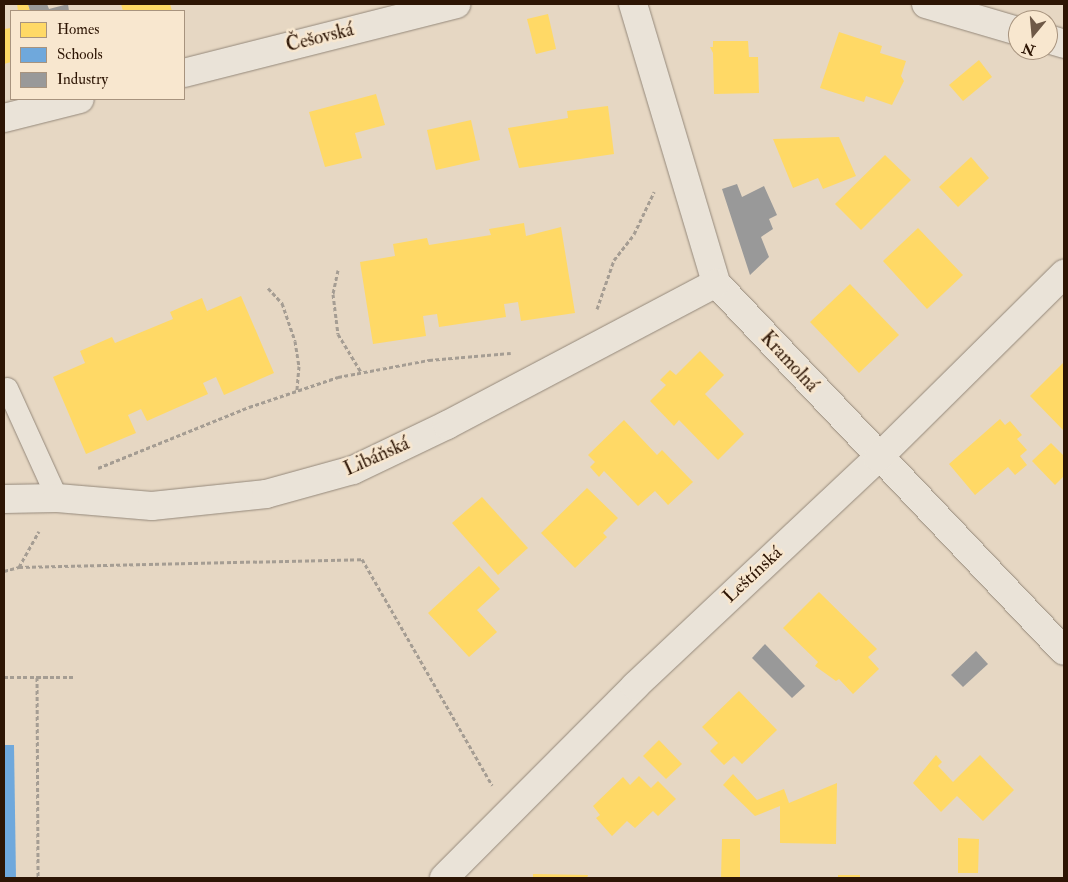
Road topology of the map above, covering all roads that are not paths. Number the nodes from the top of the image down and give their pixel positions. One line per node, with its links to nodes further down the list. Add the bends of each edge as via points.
1 (456, 4): 5 (street, Češovská)
2 (632, 4): 9 (street, Kramolná)
3 (926, 4): 4 (street)
4 (1008, 28)
5 (185, 72)
6 (76, 100): 7 (street)
7 (4, 118)
8 (1064, 274): 11 (street, Leštínská)
9 (716, 283): 11 (street, Kramolná); 12 (street, Libáňská, via 447,425 343,473 266,494 152,506)
10 (7, 388): 12 (lane)
11 (878, 458): 14 (street, Kramolná); 15 (street, Leštínská, via 507,812)
12 (57, 498): 13 (street, Libáňská)
13 (4, 499)
14 (1064, 652)
15 (444, 878)

